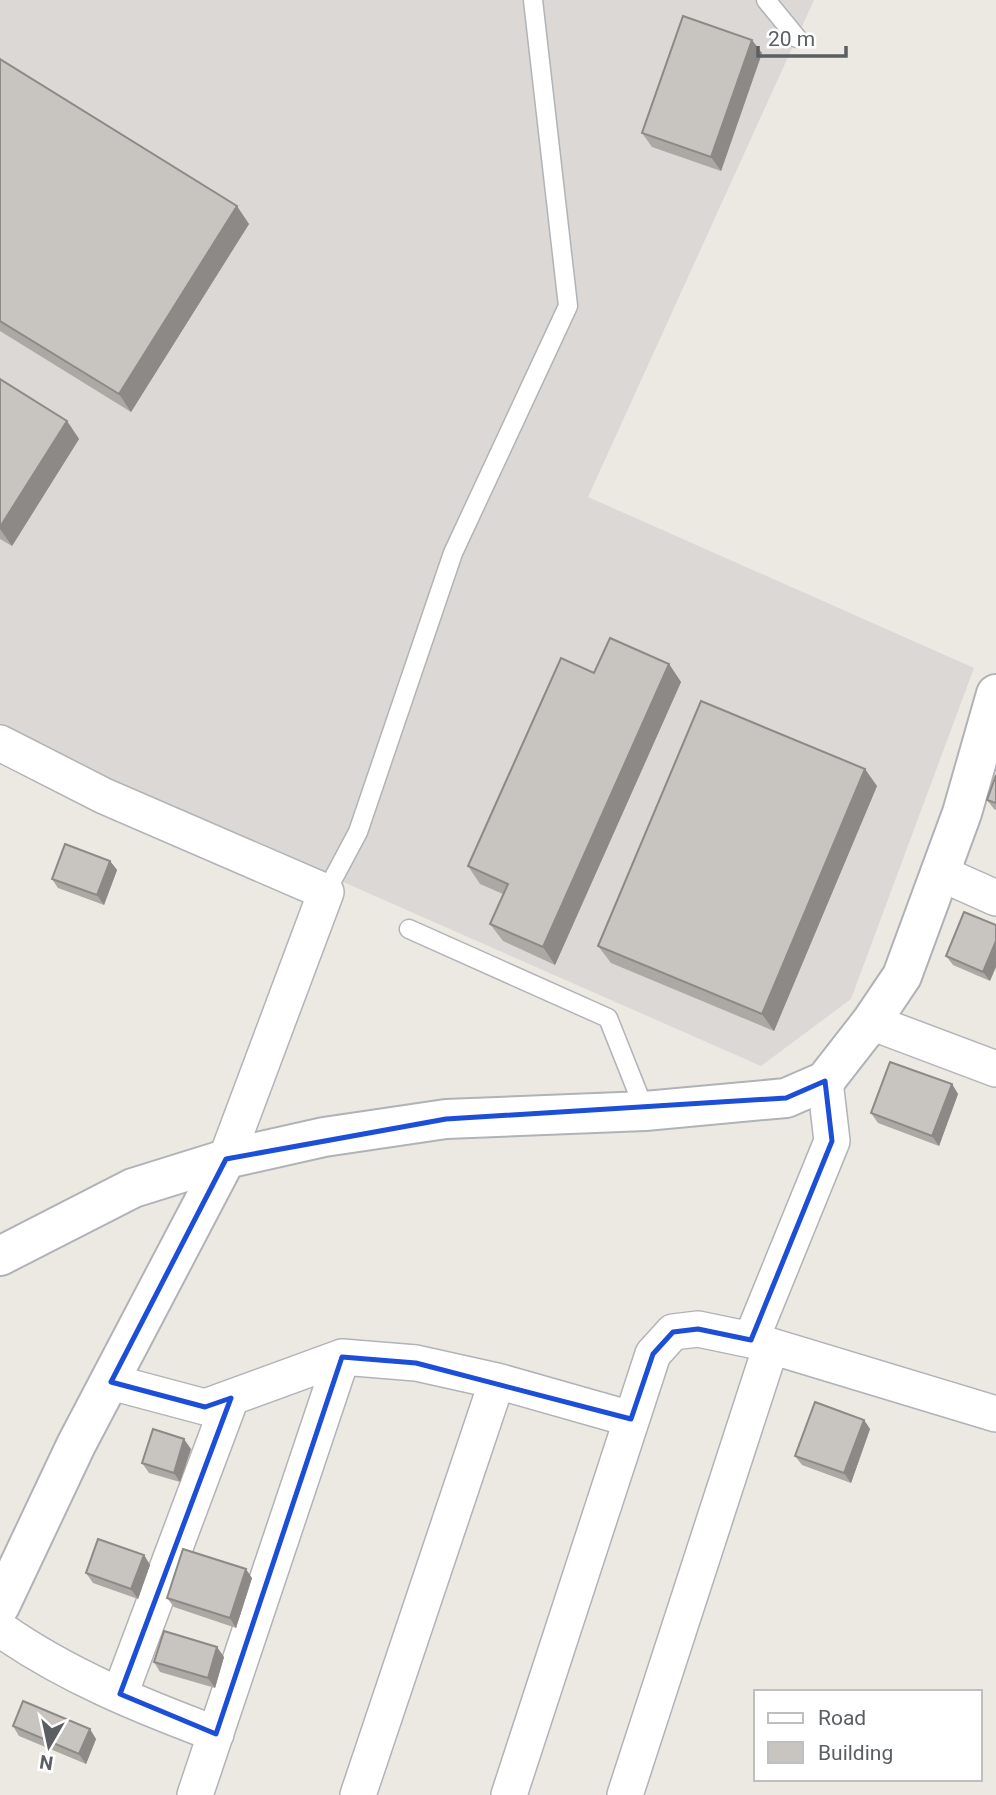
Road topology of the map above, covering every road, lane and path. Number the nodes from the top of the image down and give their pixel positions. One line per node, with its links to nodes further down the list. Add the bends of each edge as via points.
1 (533, 0): 7 (lane, via 568,306 453,553 358,832)
2 (766, 0): 3 (lane)
3 (797, 38)
4 (994, 709): 6 (main road)
5 (0, 743): 7 (street, via 104,796)
6 (940, 873): 8 (street); 10 (main road, via 902,976)
7 (326, 892): 14 (street)
8 (996, 898)
9 (409, 929): 13 (lane, via 608,1017)
10 (871, 1022): 11 (street); 12 (main road)
11 (996, 1069)
12 (825, 1082): 13 (main road, via 786,1098); 16 (street, via 832,1141)
13 (645, 1111): 14 (main road, via 446,1119 324,1138)
14 (226, 1160): 15 (main road, via 133,1188); 19 (main road)
15 (0, 1256)
16 (761, 1343): 21 (street); 22 (street, via 698,1329 673,1332 653,1354); 29 (street)
17 (342, 1357): 18 (street, via 416,1363); 20 (street); 25 (street)
18 (497, 1381): 22 (street); 27 (street)
19 (111, 1382): 20 (street, via 205,1407); 23 (main road, via 76,1445)
20 (231, 1398): 24 (street)
21 (996, 1414)
22 (631, 1419): 28 (street)
23 (0, 1610): 24 (street, via 40,1657)
24 (120, 1694): 25 (street)
25 (216, 1734): 26 (street)
26 (195, 1795)
27 (358, 1795)
28 (509, 1795)
29 (625, 1795)

